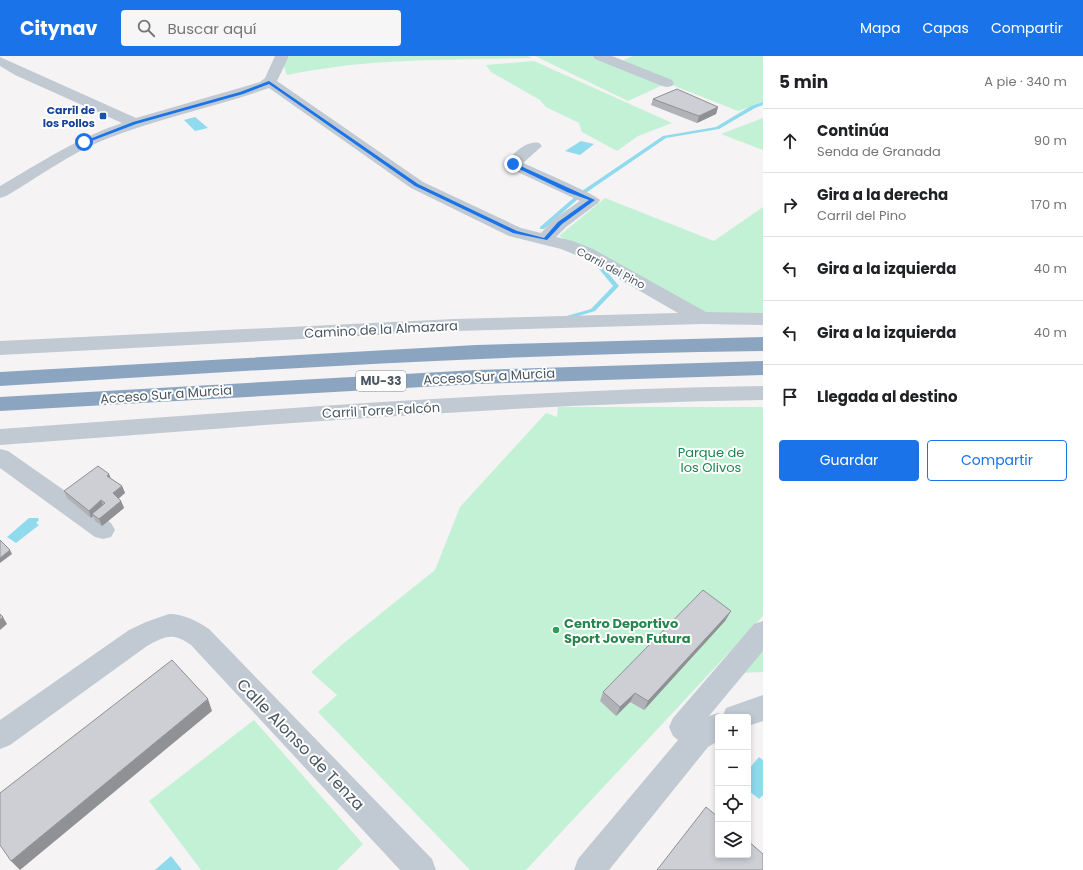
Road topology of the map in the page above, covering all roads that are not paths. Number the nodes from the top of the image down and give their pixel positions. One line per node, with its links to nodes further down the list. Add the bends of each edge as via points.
1 (282, 56): 4 (street)
2 (600, 56): 5 (street)
3 (0, 61): 6 (street)
4 (269, 82): 6 (street, via 241,93); 9 (street, Carril del Pino, via 417,185 515,232)
5 (667, 83)
6 (134, 123): 8 (street, via 84,142)
7 (534, 146): 9 (street, via 513,164 592,200 560,223)
8 (0, 193)
9 (545, 239): 10 (street, Carril del Pino, via 587,253)
10 (702, 318): 11 (street, Camino de la Almazara); 13 (street, Camino de la Almazara, via 454,325)
11 (763, 319)
12 (763, 344): 15 (highway, Acceso Sur a Murcia / MU-33, via 478,352)
13 (0, 348)
14 (763, 368): 17 (highway, Acceso Sur a Murcia / MU-33, via 572,372)
15 (0, 379)
16 (763, 393): 18 (street, Carril Torre Falcón, via 377,409)
17 (0, 404)
18 (0, 437)
19 (0, 457): 20 (street)
20 (103, 530)
21 (763, 632): 24 (street, via 683,727)
22 (763, 708): 23 (street)
23 (745, 714)
24 (708, 732): 27 (street)
25 (0, 736): 26 (street, Calle Alonso de Tenza, via 138,638 157,629 177,625 191,629)
26 (421, 870)
27 (589, 870)

